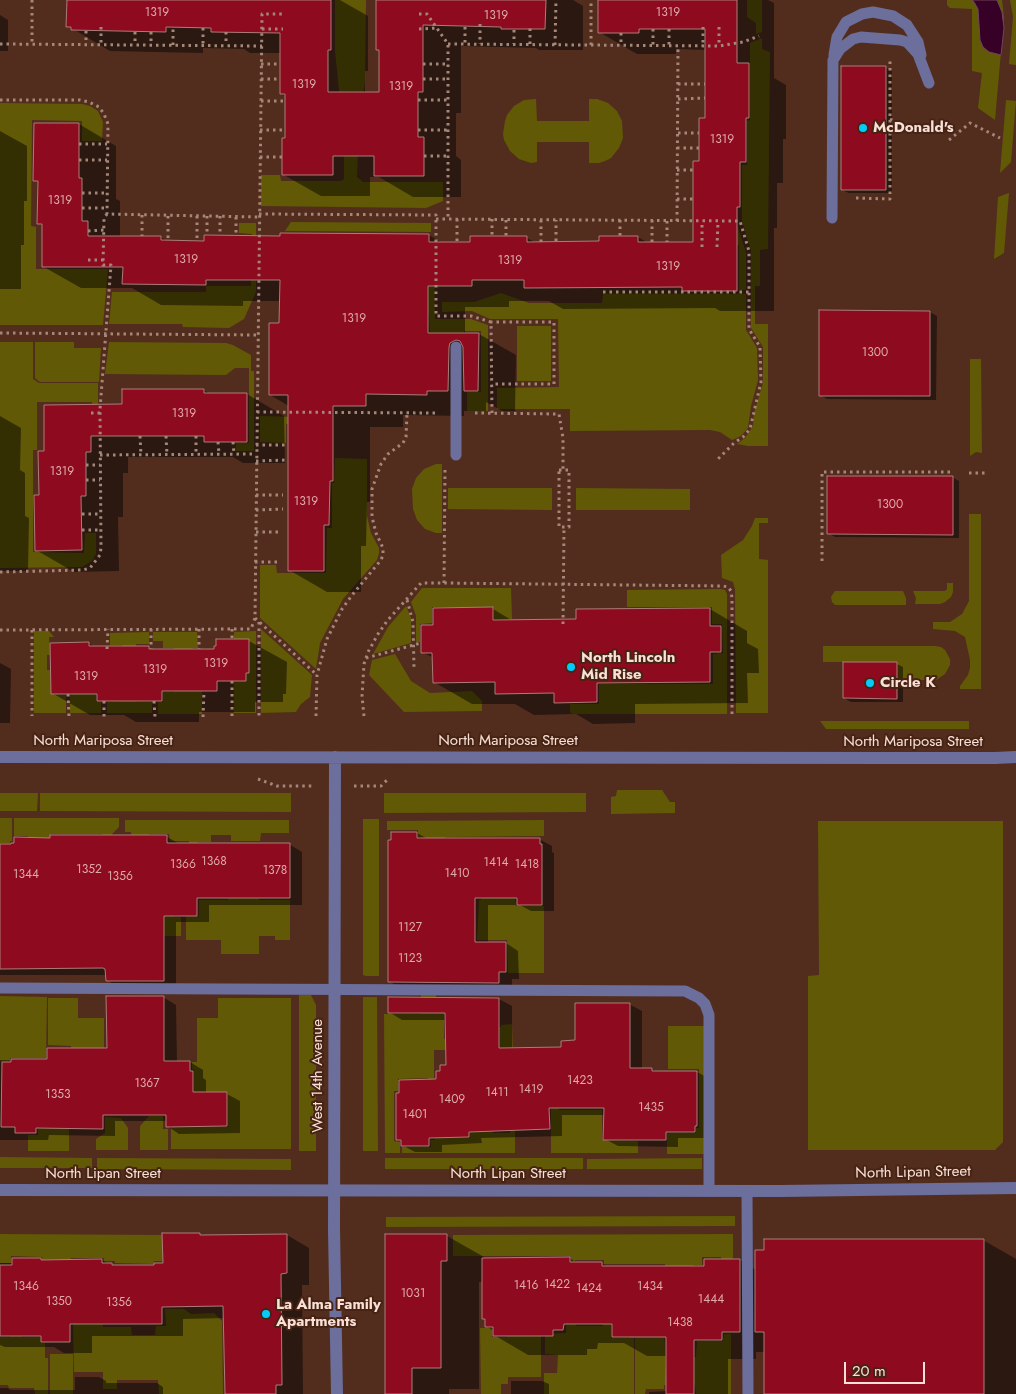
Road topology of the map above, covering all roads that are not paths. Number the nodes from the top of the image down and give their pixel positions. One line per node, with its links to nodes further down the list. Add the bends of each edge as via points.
1 (833, 60): 1 (lane, via 840,49 853,39 900,40 907,42 918,54 929,83 918,42 912,32 900,20 885,13 862,14 846,22 837,37); 2 (lane)
2 (832, 218)
3 (456, 347): 4 (lane)
4 (456, 455)
5 (0, 757): 6 (street, North Mariposa Street)
6 (335, 757): 7 (street, North Mariposa Street); 9 (street, West 14th Avenue)
7 (1016, 757)
8 (0, 988): 9 (lane)
9 (335, 989): 12 (street, West 14th Avenue); 13 (lane, via 679,990 692,993 705,1004 710,1024)
10 (1016, 1188): 14 (street, North Lipan Street)
11 (0, 1190): 12 (street, North Lipan Street)
12 (334, 1190): 13 (street, North Lipan Street); 15 (street, West 14th Avenue)
13 (709, 1191): 14 (street, North Lipan Street)
14 (747, 1191): 16 (lane)
15 (337, 1394)
16 (748, 1394)

